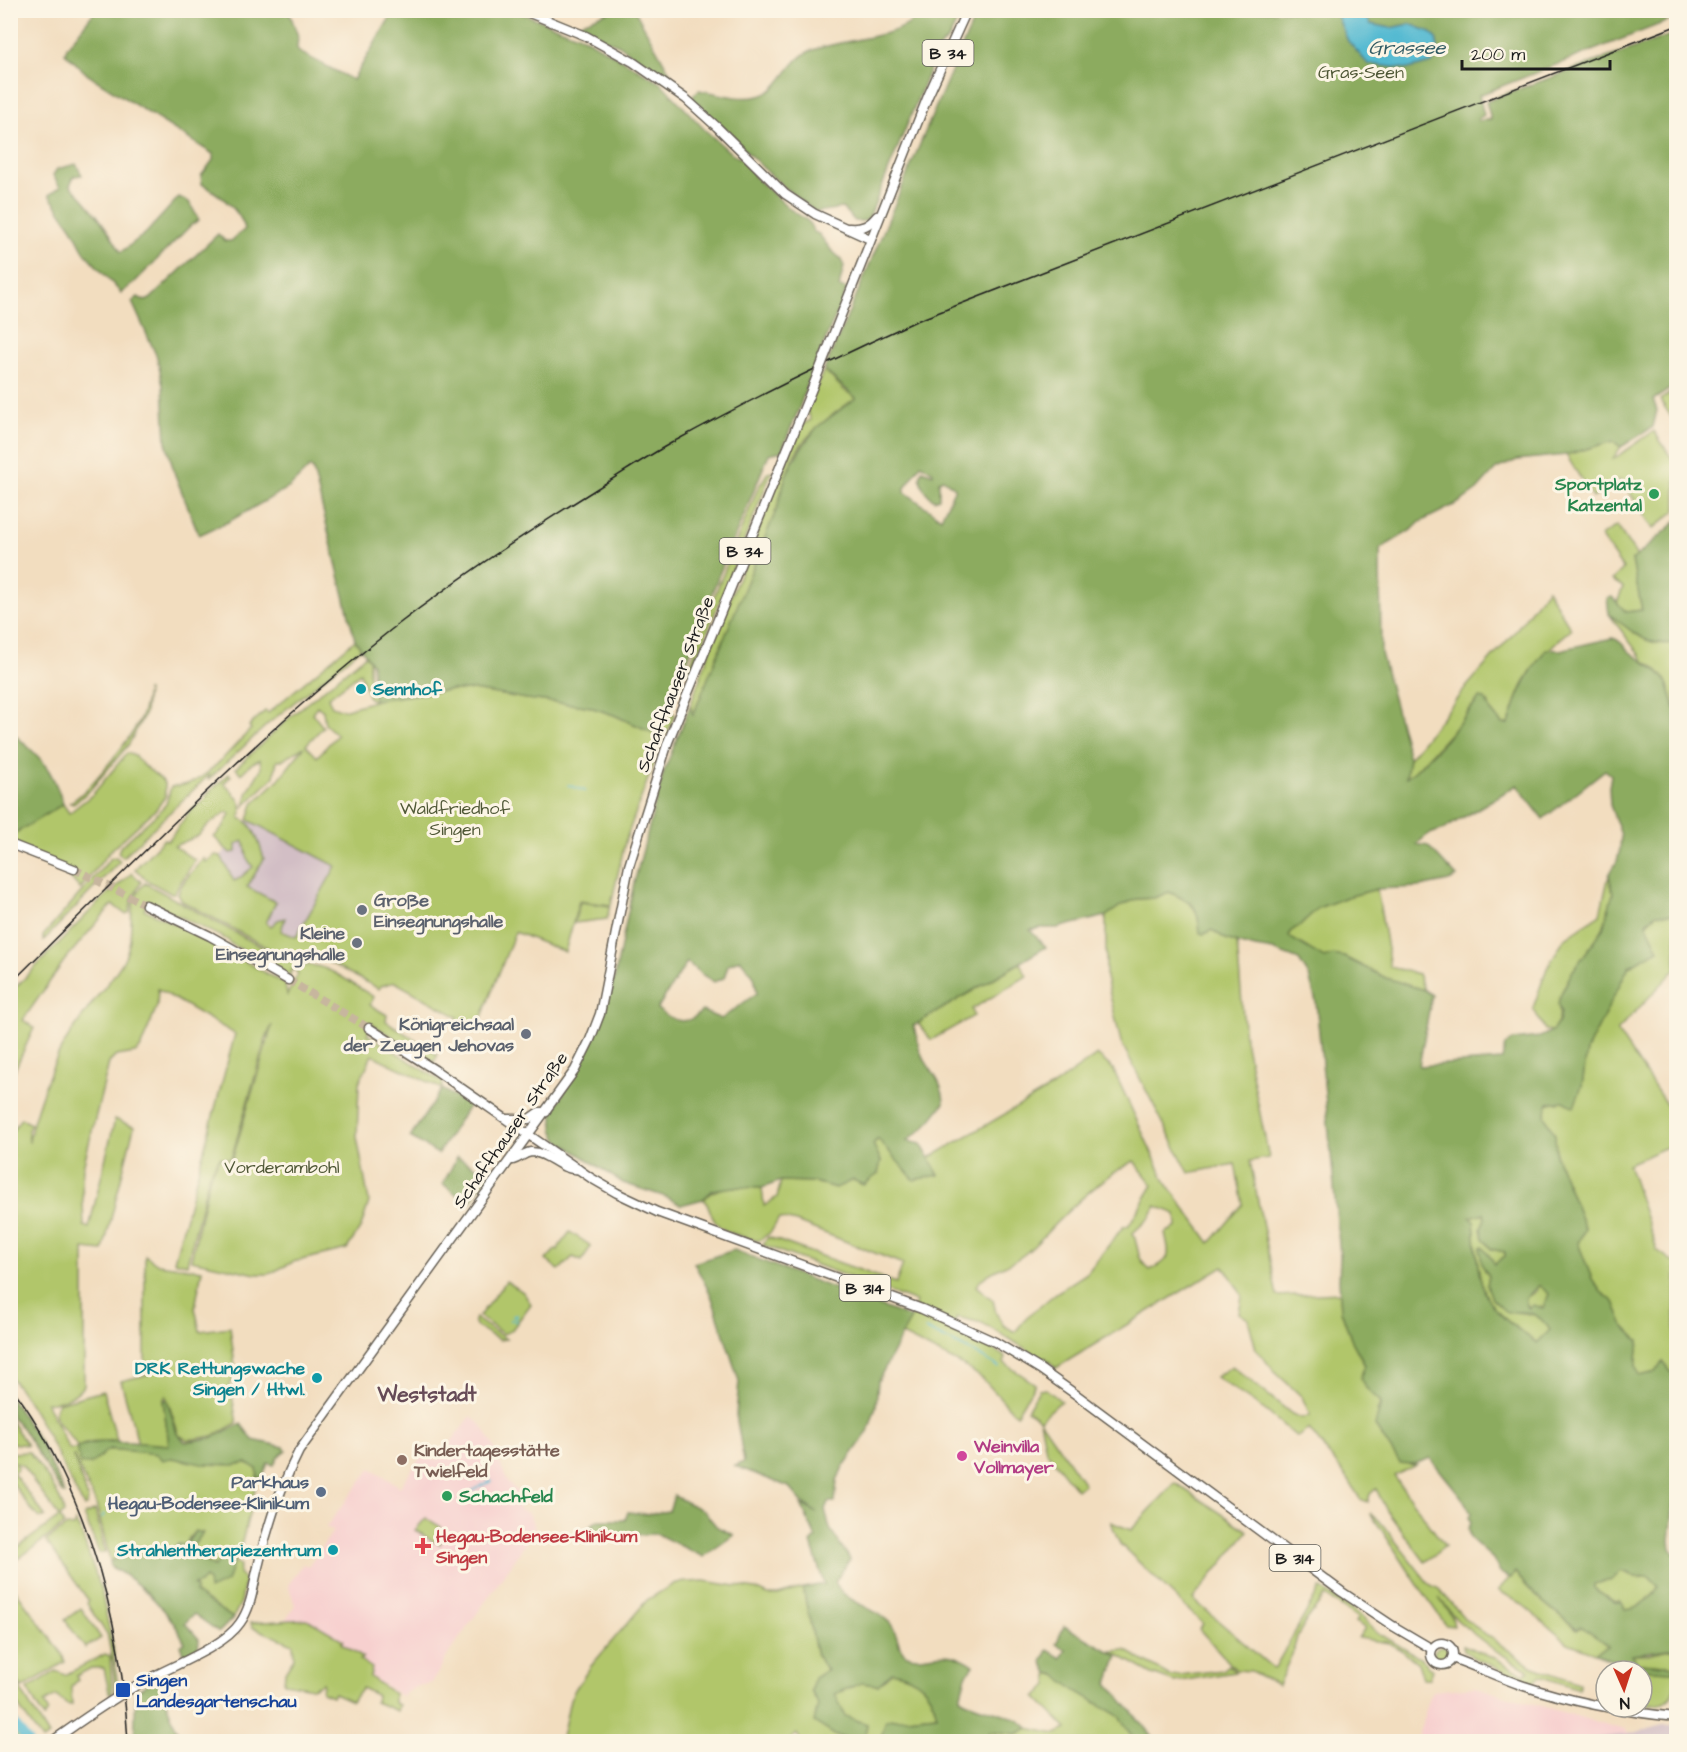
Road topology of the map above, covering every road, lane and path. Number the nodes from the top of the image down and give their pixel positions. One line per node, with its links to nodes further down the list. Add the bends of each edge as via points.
1 (522, 10): 4 (main road, via 586,36 661,80 717,127 784,195)
2 (967, 10): 3 (main road, B 34)
3 (880, 215): 4 (main road, via 862,228); 5 (main road, B 34)
4 (843, 227): 5 (main road)
5 (870, 239): 11 (main road, Schaffhauser Straße / B 34, bridge, via 668,742 629,866 596,1026 575,1070)
6 (10, 844): 7 (main road)
7 (74, 869)
8 (146, 905): 9 (main road)
9 (288, 980)
10 (369, 1028): 12 (main road)
11 (546, 1112): 12 (main road, via 529,1119); 13 (main road, Schaffhauser Straße / B 34)
12 (506, 1119): 13 (main road)
13 (529, 1135): 14 (main road, Schaffhauser Straße / B 34); 15 (main road, B 314)
14 (510, 1161): 15 (main road, B 314, via 534,1152 570,1170); 19 (main road, Schaffhauser Straße / B 34, via 299,1451 278,1502 252,1599 240,1623 224,1639 141,1683)
15 (578, 1169): 16 (main road, B 314, via 651,1209 935,1314 995,1342 1040,1369 1387,1623)
16 (1432, 1648): 17 (main road, via 1440,1643 1447,1645); 17 (main road, via 1431,1657 1437,1664 1446,1664)
17 (1452, 1658): 18 (main road, via 1554,1695)
18 (1677, 1717)
19 (51, 1742)

